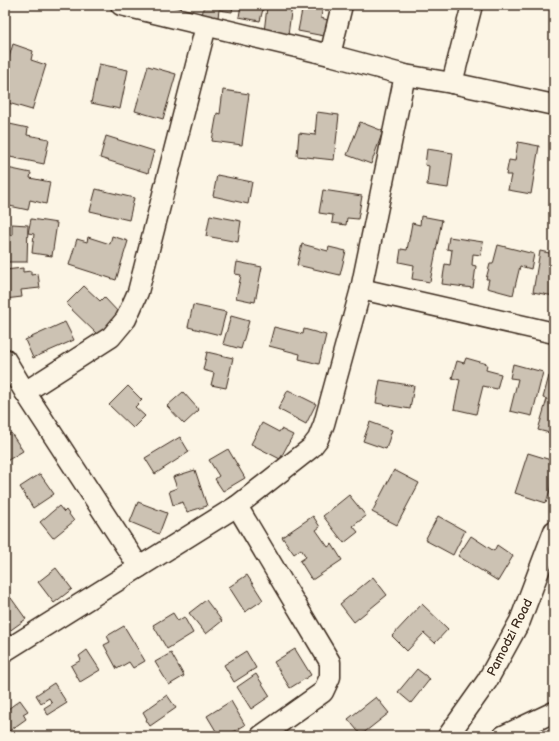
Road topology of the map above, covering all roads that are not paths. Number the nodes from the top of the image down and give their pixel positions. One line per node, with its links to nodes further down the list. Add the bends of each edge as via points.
1 (122, 5): 4 (street)
2 (342, 5): 5 (street)
3 (472, 5): 7 (street)
4 (206, 26): 5 (street); 12 (street, via 138,292 126,319 111,337)
5 (330, 55): 6 (street)
6 (405, 75): 7 (street); 9 (street)
7 (452, 83): 8 (street)
8 (554, 105)
9 (361, 289): 10 (street); 13 (street, via 318,439 311,448)
10 (554, 333)
11 (5, 359): 12 (street)
12 (25, 392): 15 (street)
13 (238, 506): 15 (street); 18 (street, via 330,662 330,677 323,692)
14 (554, 531): 19 (street, Pamodzi Road, via 520,621 487,681)
15 (139, 566): 16 (street)
16 (5, 651)
17 (554, 712): 20 (street)
18 (261, 736)
19 (448, 736)
20 (503, 736)

